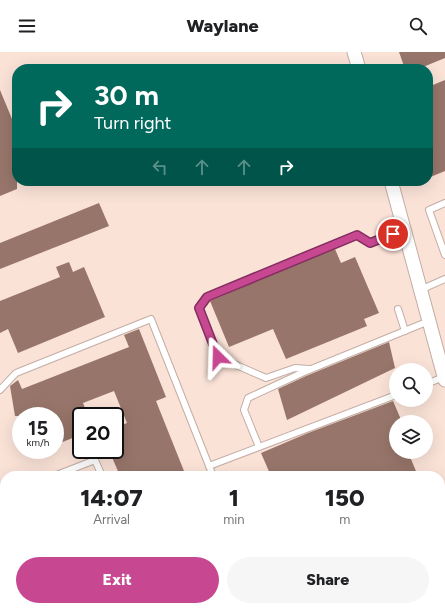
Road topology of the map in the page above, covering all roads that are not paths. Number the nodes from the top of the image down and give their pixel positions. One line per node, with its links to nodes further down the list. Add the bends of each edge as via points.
1 (354, 52): 2 (street)
2 (358, 64)
3 (392, 186): 5 (street)
4 (445, 203): 6 (lane, via 429,210)
5 (404, 230): 8 (street); 12 (lane, via 370,243 357,235 351,237 207,297 199,308 218,357 266,378 295,368)
6 (445, 255)
7 (445, 279): 8 (lane)
8 (420, 290): 10 (street)
9 (398, 309): 11 (lane)
10 (429, 321): 11 (lane); 13 (street)
11 (405, 331): 12 (lane)
12 (309, 370): 17 (lane, via 248,398 244,410)
13 (444, 379): 14 (lane)
14 (433, 382)
15 (0, 390): 18 (lane, via 16,373 150,319)
16 (389, 398): 17 (lane)
17 (259, 447): 18 (lane)
18 (210, 466): 21 (lane)
19 (67, 471): 20 (lane, via 95,460)
20 (100, 471)
21 (212, 471)

